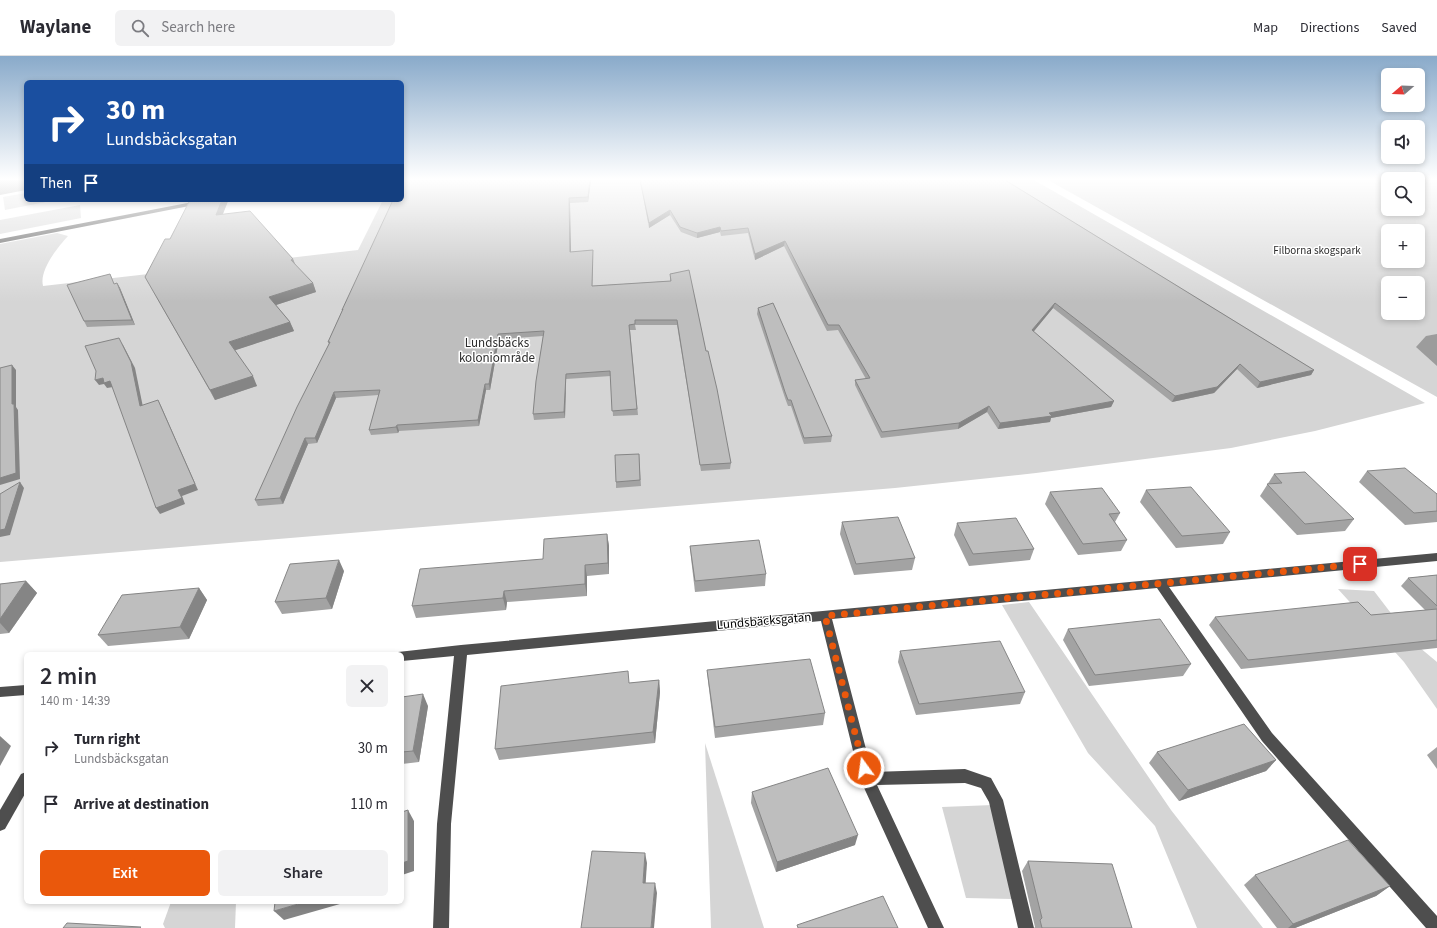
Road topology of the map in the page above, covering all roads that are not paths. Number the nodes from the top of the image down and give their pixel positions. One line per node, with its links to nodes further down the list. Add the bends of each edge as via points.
1 (102, 221): 2 (street)
2 (0, 241)
3 (1437, 557): 4 (street, Lundsbäcksgatan)
4 (1160, 583): 5 (street, Lundsbäcksgatan); 16 (street, via 1267,737)
5 (825, 616): 6 (street, Lundsbäcksgatan); 10 (street)
6 (461, 650): 7 (street, Lundsbäcksgatan); 13 (street, via 442,837)
7 (404, 656)
8 (24, 690): 9 (street)
9 (0, 692)
10 (867, 779): 14 (street); 15 (street, via 966,776 986,783 996,800)
11 (24, 782): 12 (street)
12 (0, 824)
13 (441, 928)
14 (936, 928)
15 (1026, 928)
16 (1437, 928)

